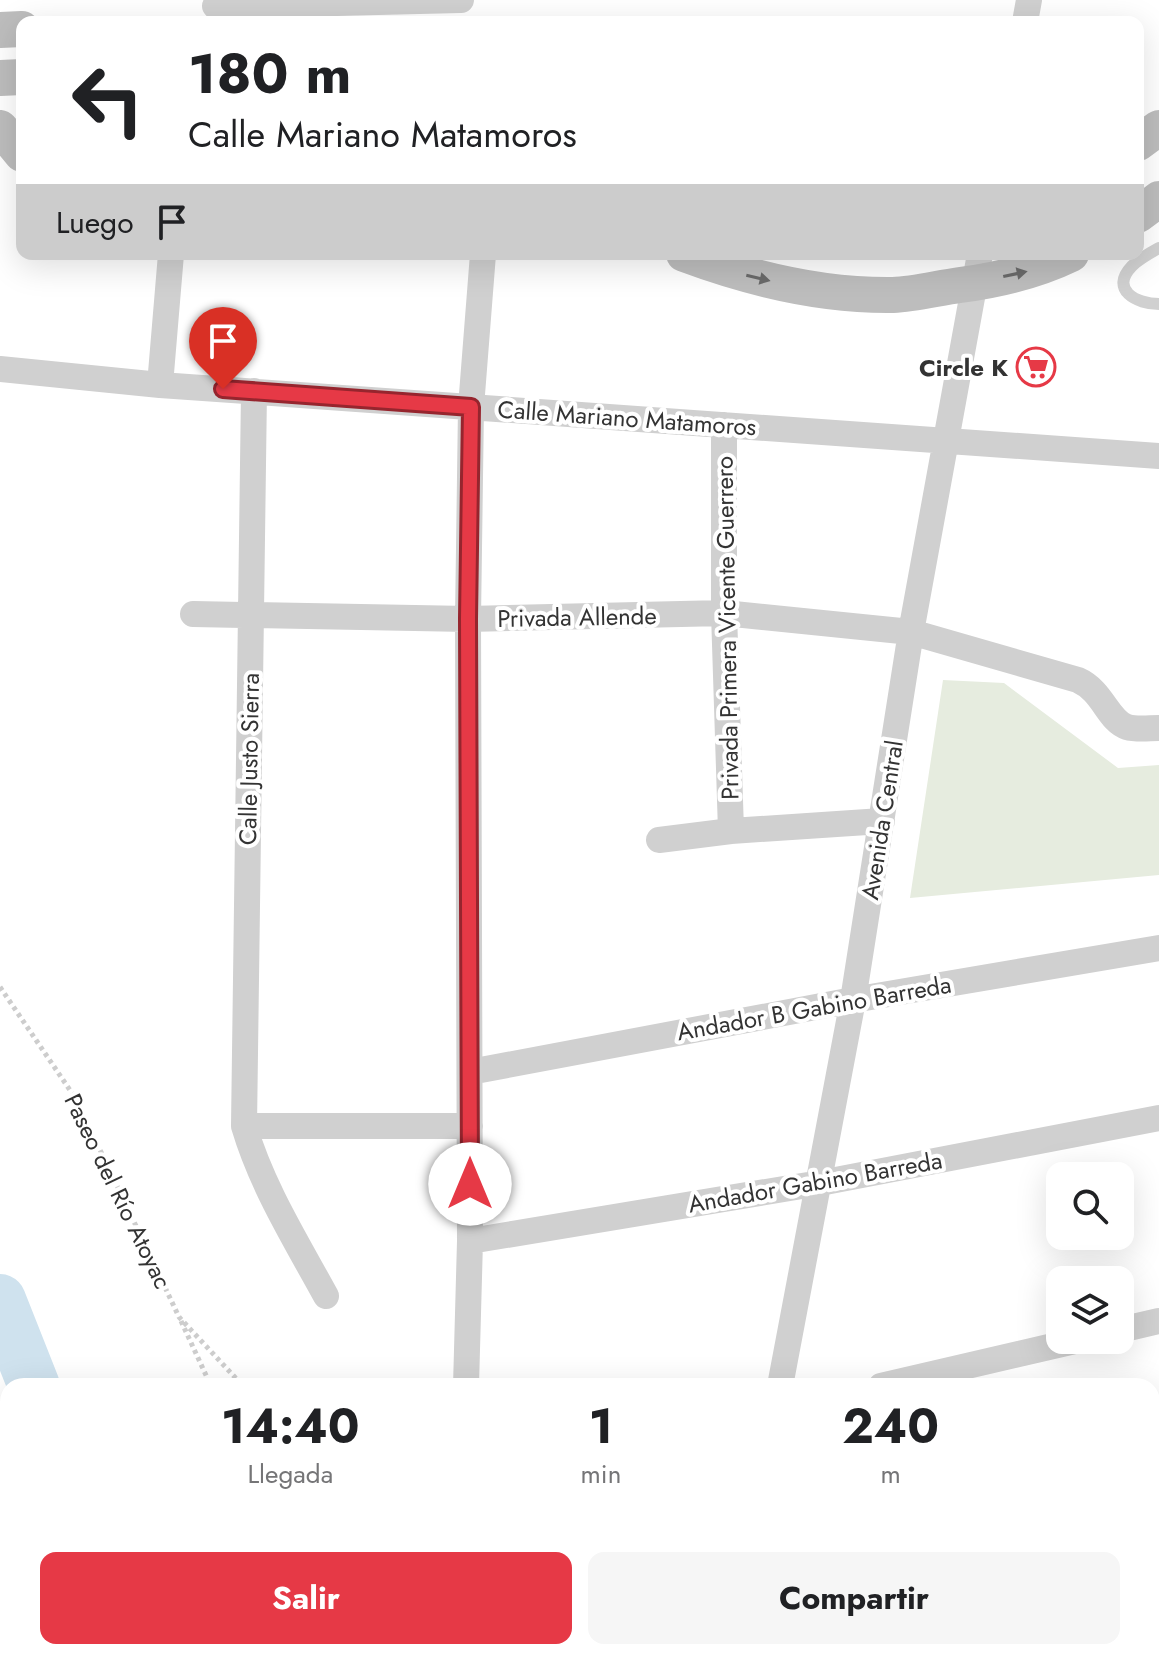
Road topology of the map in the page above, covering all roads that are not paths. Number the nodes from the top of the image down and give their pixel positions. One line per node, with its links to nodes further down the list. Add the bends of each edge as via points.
1 (461, 0): 2 (street)
2 (351, 1): 3 (street)
3 (215, 6)
4 (0, 128): 5 (main road)
5 (16, 147)
6 (170, 260): 14 (street)
7 (483, 260): 16 (street)
8 (701, 260): 11 (main road, one-way to 11, via 749,277 812,289 895,295)
9 (1059, 260): 11 (main road, one-way to 9, via 1043,268)
10 (1141, 260): 12 (lane, via 1125,275 1125,287 1130,298)
11 (977, 269): 18 (street, Avenida Central)
12 (1159, 304)
13 (0, 369): 14 (street, Calle Mariano Matamoros)
14 (160, 385): 15 (street, Calle Mariano Matamoros)
15 (254, 391): 16 (street, Calle Mariano Matamoros); 22 (street, Calle Justo Sierra)
16 (471, 407): 17 (street, Calle Mariano Matamoros); 23 (street)
17 (724, 425): 18 (street, Calle Mariano Matamoros); 20 (street, Privada Primera Vicente Guerrero)
18 (947, 441): 19 (street, Calle Mariano Matamoros); 24 (street, Avenida Central)
19 (1159, 456)
20 (724, 613): 23 (street, Privada Allende); 24 (street, Privada Allende); 27 (street, Privada Primera Vicente Guerrero)
21 (193, 614): 22 (street, Privada Allende)
22 (251, 615): 23 (street, Privada Allende); 33 (street, Calle Justo Sierra)
23 (468, 619): 31 (street)
24 (911, 632): 25 (street, Privada Allende, via 1078,680 1096,690 1119,723); 26 (street, Avenida Central)
25 (1159, 728)
26 (882, 821): 27 (street); 30 (street, Avenida Central)
27 (731, 831): 28 (street)
28 (659, 840)
29 (1159, 948): 30 (street, Andador B Gabino Barreda)
30 (853, 1000): 31 (street, Andador B Gabino Barreda); 35 (street, Avenida Central)
31 (470, 1072): 34 (street)
32 (1159, 1118): 35 (street, Andador Gabino Barreda)
33 (244, 1126): 34 (street); 37 (street, Calle Justo Sierra, via 266,1186)
34 (470, 1126): 36 (street)
35 (820, 1183): 36 (street, Andador Gabino Barreda); 42 (street, Avenida Central)
36 (470, 1241): 41 (street)
37 (326, 1296)
38 (1159, 1321): 39 (street)
39 (1134, 1327)
40 (1046, 1348): 43 (street)
41 (466, 1378)
42 (782, 1378)
43 (915, 1378)

